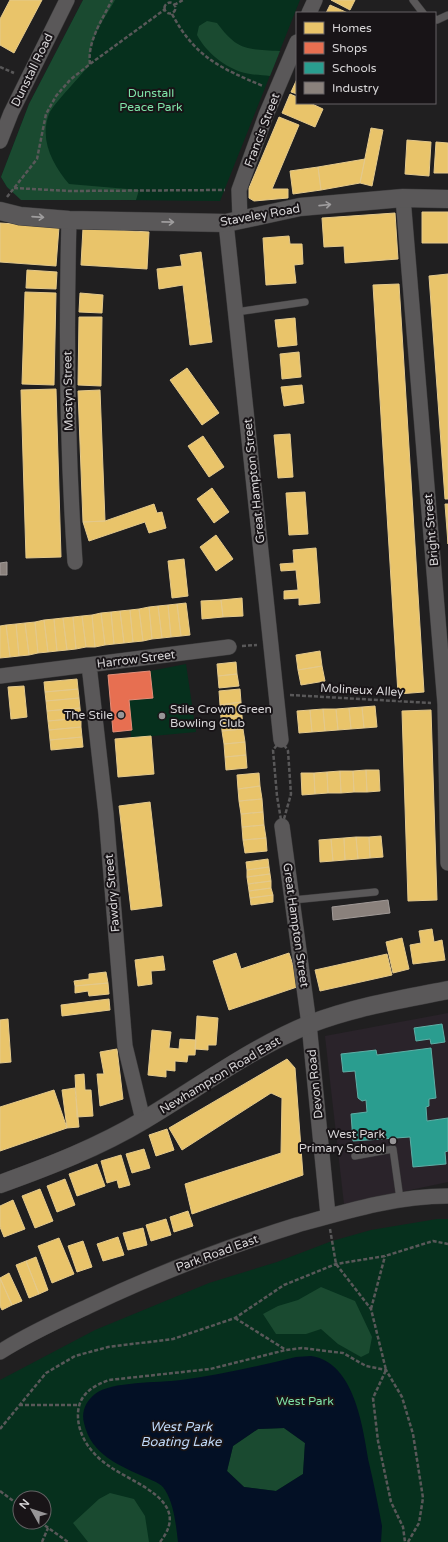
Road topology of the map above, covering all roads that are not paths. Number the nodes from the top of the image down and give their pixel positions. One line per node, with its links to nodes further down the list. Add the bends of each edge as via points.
1 (67, 0): 9 (street, Dunstall Road, via 11,113)
2 (314, 0): 4 (street)
3 (413, 0): 5 (lane)
4 (309, 12)
5 (422, 12)
6 (448, 15): 7 (lane)
7 (436, 20)
8 (296, 44): 14 (street, Francis Street, via 239,190)
9 (0, 141)
10 (403, 198): 11 (street, Staveley Road); 14 (street, Staveley Road, one-way to 10, via 300,207); 23 (street, Bright Street, via 445,704)
11 (448, 199)
12 (2, 206): 13 (street, Staveley Road, one-way to 13, via 20,216)
13 (69, 220): 14 (street, Staveley Road, one-way to 14); 17 (street, Mostyn Street, via 67,311 70,488)
14 (233, 221): 16 (street, Great Hampton Street)
15 (305, 302): 16 (lane)
16 (236, 312): 21 (street, Great Hampton Street)
17 (75, 562)
18 (230, 647): 19 (street, Harrow Street)
19 (89, 665): 20 (street, Harrow Street); 28 (street, Fawdry Street, via 106,814 125,1046)
20 (0, 676)
21 (281, 740)
22 (282, 826): 25 (street, Great Hampton Street)
23 (448, 862)
24 (375, 892): 25 (lane)
25 (293, 900): 27 (street, Great Hampton Street)
26 (448, 990): 27 (street, Newhampton Road East, via 340,1014)
27 (309, 1024): 28 (street, Newhampton Road East, via 257,1051); 33 (street, Devon Road)
28 (143, 1120): 30 (street, Newhampton Road East, via 83,1152)
29 (355, 1156): 32 (lane, via 393,1149)
30 (0, 1184)
31 (448, 1196): 32 (street, Park Road East)
32 (400, 1199): 33 (street, Park Road East)
33 (328, 1215): 34 (street, Park Road East, via 268,1234 115,1293)
34 (0, 1352)

